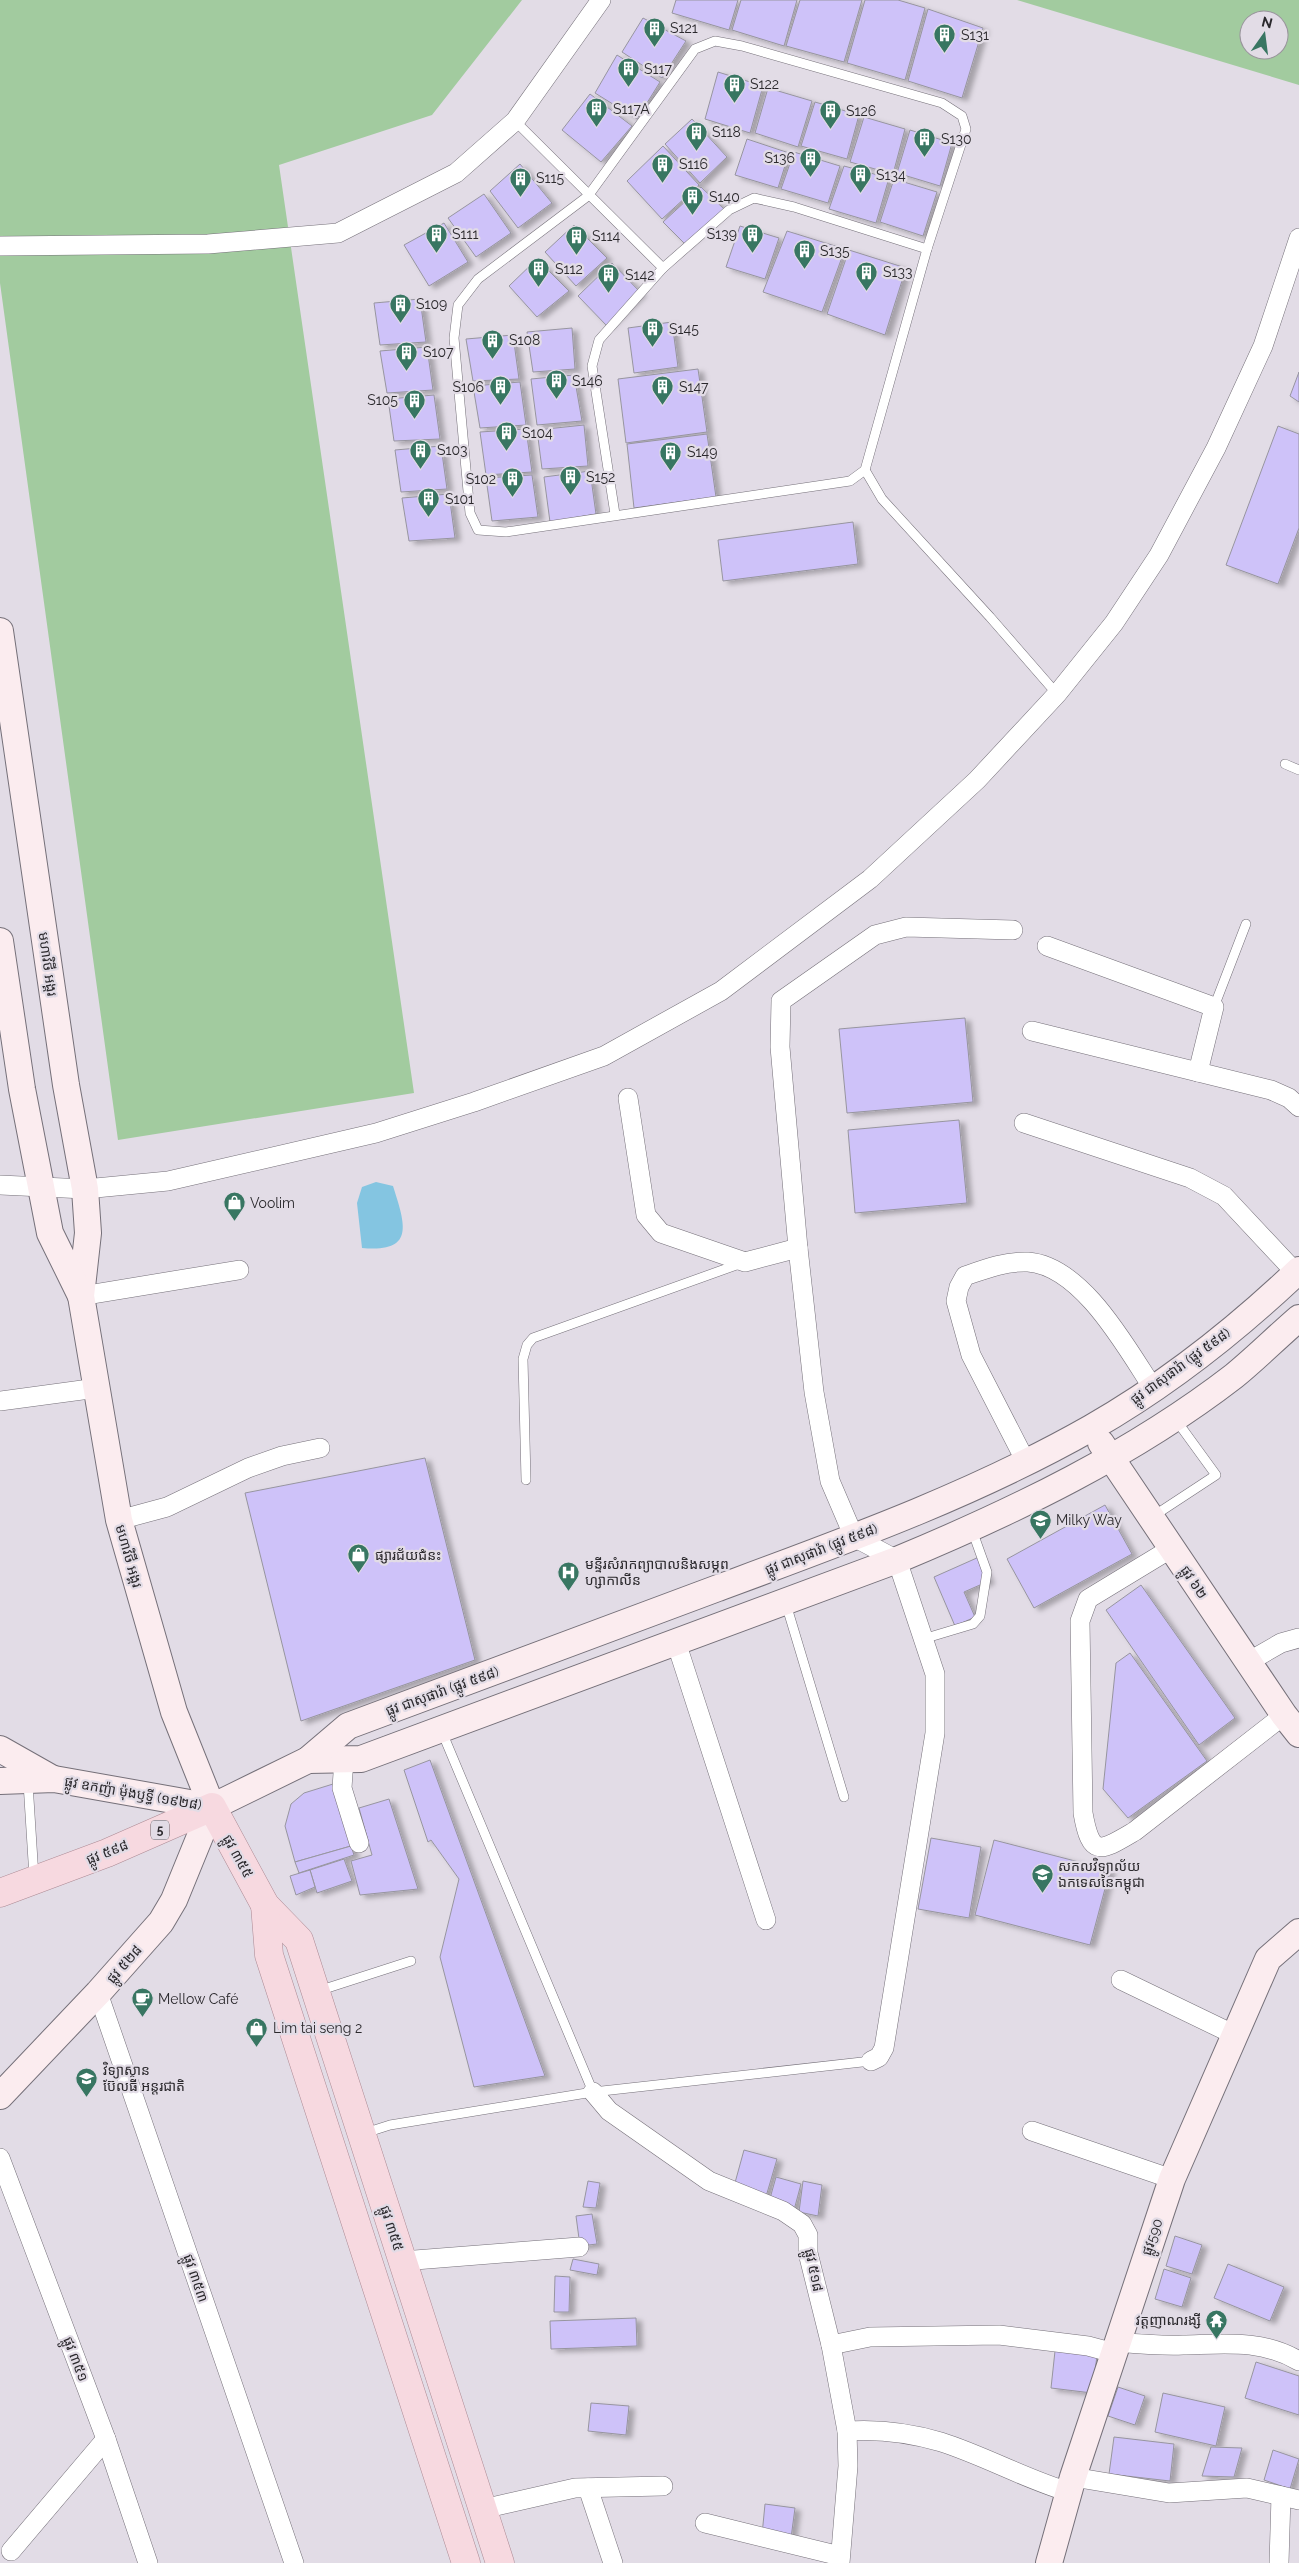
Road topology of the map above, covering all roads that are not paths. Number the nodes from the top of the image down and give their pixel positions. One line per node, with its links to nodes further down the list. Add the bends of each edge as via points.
1 (601, 0): 2 (street)
2 (515, 121): 3 (lane); 5 (street, via 456,174 338,233 208,244)
3 (588, 196): 6 (lane, via 695,49 715,41 942,103 962,116 966,129); 7 (lane); 9 (lane, via 478,279 458,305 454,338 470,513 478,530 506,532)
4 (1299, 238): 11 (street, via 1263,346 1216,448 1159,555 1114,623)
5 (0, 246)
6 (927, 249): 7 (lane, via 794,207 754,198 729,210); 8 (lane)
7 (663, 268): 9 (lane, via 599,340 592,366)
8 (864, 470): 9 (lane, via 850,481); 11 (lane, via 882,499)
9 (615, 514)
10 (0, 632): 26 (main road, មហាវិថី អង្គរ, via 65,1075)
11 (1057, 694): 26 (street, via 977,780 870,880 721,992 604,1056 376,1133 168,1181)
12 (1286, 764): 13 (lane)
13 (1299, 770)
14 (1246, 924): 18 (lane)
15 (1013, 930): 27 (street, via 906,927 875,935 780,1001 780,1047)
16 (0, 941): 25 (main road, មហាវិថី អង្គរ)
17 (1047, 946): 18 (street)
18 (1214, 1007): 20 (street)
19 (1032, 1031): 20 (street)
20 (1198, 1072): 22 (street, via 1271,1090 1289,1098)
21 (628, 1098): 28 (street, via 646,1216 660,1233)
22 (1299, 1107)
23 (1024, 1123): 30 (street, via 1190,1178 1224,1196)
24 (0, 1185): 25 (street)
25 (40, 1188): 26 (street); 31 (main road, មហាវិថី អង្គរ, via 50,1233)
26 (85, 1189): 31 (main road, មហាវិថី អង្គរ, via 88,1232)
27 (798, 1248): 28 (street); 45 (street, via 814,1392 830,1482)
28 (745, 1262): 41 (lane, via 533,1338 523,1359)
29 (239, 1270): 31 (street)
30 (1298, 1272): 34 (main road, ផ្លូវ ជាសុផារ៉ា (ផ្លូវ ៥៩៨), via 1211,1347)
31 (81, 1296): 33 (main road, មហាវិថី អង្គរ)
32 (1299, 1318): 36 (main road, ផ្លូវ ជាសុផារ៉ា (ផ្លូវ ៥៩៨), via 1234,1376)
33 (97, 1388): 35 (street); 43 (main road, មហាវិថី អង្គរ)
34 (1153, 1388): 37 (main road, ផ្លូវ ជាសុផារ៉ា (ផ្លូវ ៥៩៨)); 40 (street, via 1095,1306 1068,1278 1049,1267 1028,1262 999,1265 965,1276 958,1287 956,1301 971,1355)
35 (0, 1401)
36 (1174, 1418): 39 (main road, ផ្លូវ ជាសុផារ៉ា (ផ្លូវ ៥៩៨)); 42 (lane, via 1216,1475)
37 (1092, 1427): 39 (main road, ផ្លូវ ៦២); 40 (main road, ផ្លូវ ជាសុផារ៉ា (ផ្លូវ ៥៩៨))
38 (320, 1448): 43 (street, via 248,1468 167,1507)
39 (1110, 1458): 42 (main road, ផ្លូវ ៦២); 44 (main road, ផ្លូវ ជាសុផារ៉ា (ផ្លូវ ៥៩៨))
40 (1026, 1462): 45 (main road, ផ្លូវ ជាសុផារ៉ា (ផ្លូវ ៥៩៨), via 962,1493)
41 (526, 1480)
42 (1151, 1518): 46 (main road, ផ្លូវ ៦២)
43 (119, 1520): 62 (main road, មហាវិថី អង្គរ, via 174,1712)
44 (971, 1528): 47 (main road, ផ្លូវ ជាសុផារ៉ា (ផ្លូវ ៥៩៨)); 50 (lane, via 987,1572 980,1616 973,1624)
45 (854, 1537): 47 (street); 57 (main road, ផ្លូវ ជាសុផារ៉ា (ផ្លូវ ៥៩៨), via 348,1726)
46 (1172, 1548): 52 (main road, ផ្លូវ ៦២); 53 (street, via 1088,1599 1080,1621 1083,1813 1087,1837 1094,1845 1110,1846)
47 (897, 1560): 48 (main road, ផ្លូវ ជាសុផារ៉ា (ផ្លូវ ៥៩៨)); 50 (street)
48 (785, 1602): 51 (main road, ផ្លូវ ជាសុផារ៉ា (ផ្លូវ ៥៩៨)); 61 (lane)
49 (1299, 1638): 52 (street, via 1281,1643)
50 (922, 1639): 74 (street, via 935,1674 935,1732 884,2048 879,2057)
51 (676, 1642): 54 (main road, ផ្លូវ ជាសុផារ៉ា (ផ្លូវ ៥៩៨)); 67 (street)
52 (1248, 1662): 53 (main road, ផ្លូវ ៦២)
53 (1292, 1725)
54 (440, 1729): 56 (main road, ផ្លូវ ជាសុផារ៉ា (ផ្លូវ ៥៩៨), via 361,1759); 75 (lane)
55 (0, 1749): 58 (main road, ផ្លូវ ឧកញ៉ា ម៉ុងឫទ្ធី (១៩២៨))
56 (344, 1759): 57 (main road, ផ្លូវ ជាសុផារ៉ា (ផ្លូវ ៥៩៨)); 63 (street, via 342,1788)
57 (308, 1760): 62 (main road, ផ្លូវ ជាសុផារ៉ា (ផ្លូវ ៥៩៨))
58 (54, 1779): 59 (main road, ផ្លូវ ឧកញ៉ា ម៉ុងឫទ្ធី (១៩២៨)); 62 (main road, ផ្លូវ ឧកញ៉ា ម៉ុងឫទ្ធី (១៩២៨))
59 (28, 1780): 60 (main road, ផ្លូវ ឧកញ៉ា ម៉ុងឫទ្ធី (១៩២៨)); 64 (lane)
60 (0, 1781)
61 (844, 1796)
62 (212, 1807): 64 (main road, ផ្លូវ ៥៩៨ / 5, via 107,1853); 66 (main road, ផ្លូវ ៣៥៥); 72 (main road, ផ្លូវ ៥២៨, via 174,1900 161,1922)
63 (359, 1843)
64 (34, 1880): 65 (main road, ផ្លូវ ៥៩៨ / 5)
65 (0, 1892)
66 (265, 1905): 71 (main road, ផ្លូវ ៣៥៥, via 298,1940); 98 (main road, ផ្លូវ ៣៥៥, via 269,1955)
67 (766, 1920)
68 (1299, 1932): 73 (main road, ផ្លូវ590, via 1268,1960)
69 (411, 1961): 71 (lane)
70 (1121, 1980): 73 (street)
71 (315, 1992): 78 (main road, ផ្លូវ ៣៥៥)
72 (98, 1994): 76 (main road, ផ្លូវ ៥២៨); 97 (street, ផ្លូវ ៣៥៣)
73 (1235, 2035): 80 (main road, ផ្លូវ590)
74 (871, 2061): 75 (lane)
75 (593, 2092): 78 (lane, via 390,2124); 83 (street, ផ្លូវ ៥១៨, via 609,2111 709,2181 783,2211 802,2224 808,2235 808,2253)
76 (0, 2096)
77 (1032, 2131): 80 (street)
78 (361, 2134): 82 (main road, ផ្លូវ ៣៥៥)
79 (0, 2158): 87 (street, ផ្លូវ ៣៥១)
80 (1172, 2179): 84 (main road, ផ្លូវ590)
81 (579, 2247): 82 (street)
82 (402, 2261): 92 (main road, ផ្លូវ ៣៥៥)
83 (831, 2345): 84 (street, via 870,2337 999,2335); 86 (street, ផ្លូវ ៥១៨)
84 (1116, 2347): 85 (street, via 1242,2343 1282,2351); 88 (main road, ផ្លូវ590)
85 (1299, 2361)
86 (846, 2431): 88 (street, via 876,2430 939,2442 1039,2484); 95 (street, ផ្លូវ ៥១៨, via 848,2466)
87 (106, 2439): 94 (street); 96 (street, ផ្លូវ ៣៥១)
88 (1071, 2485): 91 (street, via 1169,2493 1247,2488); 101 (main road, ផ្លូវ590)
89 (662, 2486): 90 (street)
90 (588, 2488): 92 (street); 100 (street)
91 (1290, 2498): 102 (street)
92 (483, 2509): 99 (main road, ផ្លូវ ៣៥៥)
93 (705, 2523): 95 (street)
94 (11, 2551)
95 (840, 2560)
96 (148, 2563)
97 (294, 2563)
98 (466, 2563)
99 (500, 2563)
100 (613, 2563)
101 (1049, 2563)
102 (1279, 2563)

